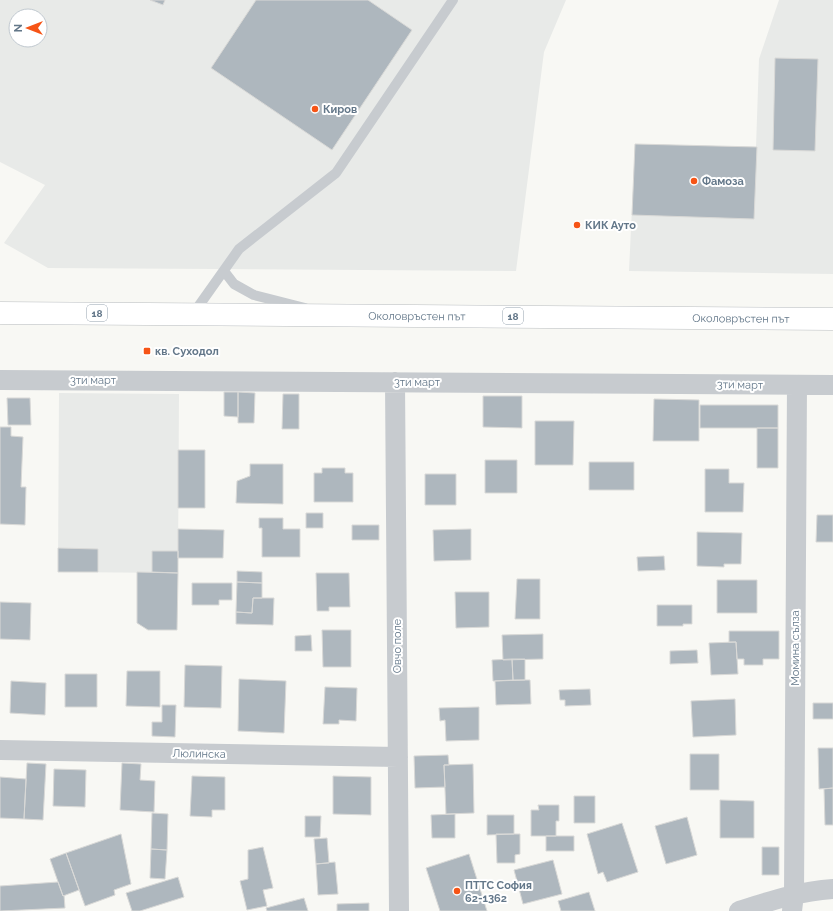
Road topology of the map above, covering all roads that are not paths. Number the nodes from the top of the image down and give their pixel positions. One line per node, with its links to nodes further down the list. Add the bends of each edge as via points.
1 (453, 0): 2 (lane, via 336,173 240,249)
2 (224, 271): 4 (lane); 5 (lane, via 234,284 254,295)
3 (0, 313): 4 (highway, Околовръстен път / 18)
4 (193, 314): 5 (highway, Околовръстен път / 18)
5 (334, 315): 6 (highway, Околовръстен път / 18)
6 (833, 319)
7 (0, 380): 8 (street, 3ти март)
8 (395, 382): 9 (street, 3ти март); 12 (street, Овчо поле)
9 (797, 385): 10 (street, 3ти март); 14 (street, Момина сълза)
10 (833, 385)
11 (0, 750): 12 (street, Люлинска)
12 (398, 757): 15 (street, Овчо поле)
13 (833, 889): 14 (street, via 814,890)
14 (793, 903): 16 (street)
15 (399, 911)
16 (739, 911)

